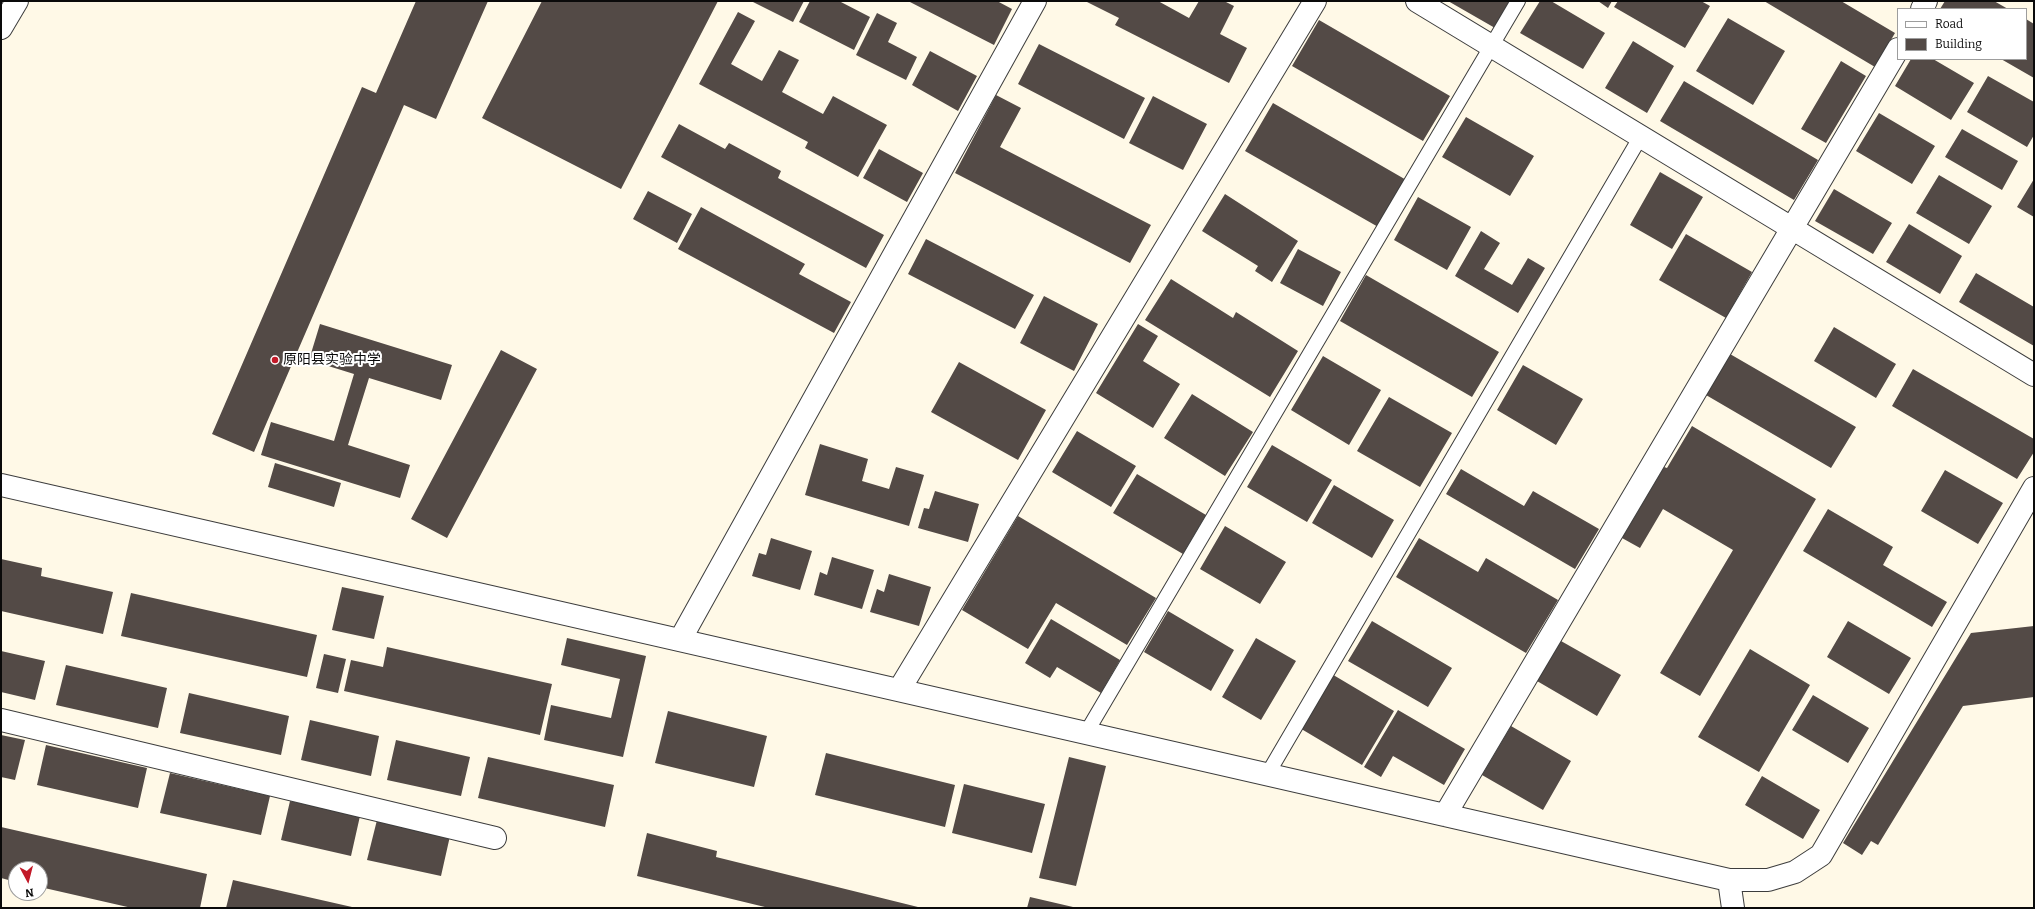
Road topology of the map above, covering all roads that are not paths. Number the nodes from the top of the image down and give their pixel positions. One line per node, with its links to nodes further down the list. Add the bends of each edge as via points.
1 (17, 1): 6 (street)
2 (1035, 1): 14 (street)
3 (1316, 1): 15 (street)
4 (1417, 1): 7 (street)
5 (1518, 1): 7 (lane)
6 (1, 28)
7 (1491, 46): 9 (street); 17 (lane)
8 (1897, 51): 10 (street)
9 (1640, 136): 10 (street); 18 (lane)
10 (1792, 228): 11 (street); 19 (street)
11 (2034, 375)
12 (1, 485): 14 (street)
13 (2034, 488): 21 (street, via 1821,856 1795,872 1768,880)
14 (680, 640): 15 (street)
15 (899, 690): 17 (street)
16 (1, 720): 20 (street)
17 (1086, 733): 18 (street)
18 (1267, 774): 19 (street)
19 (1445, 815): 21 (street)
20 (495, 838)
21 (1729, 880): 22 (street)
22 (1732, 908)

